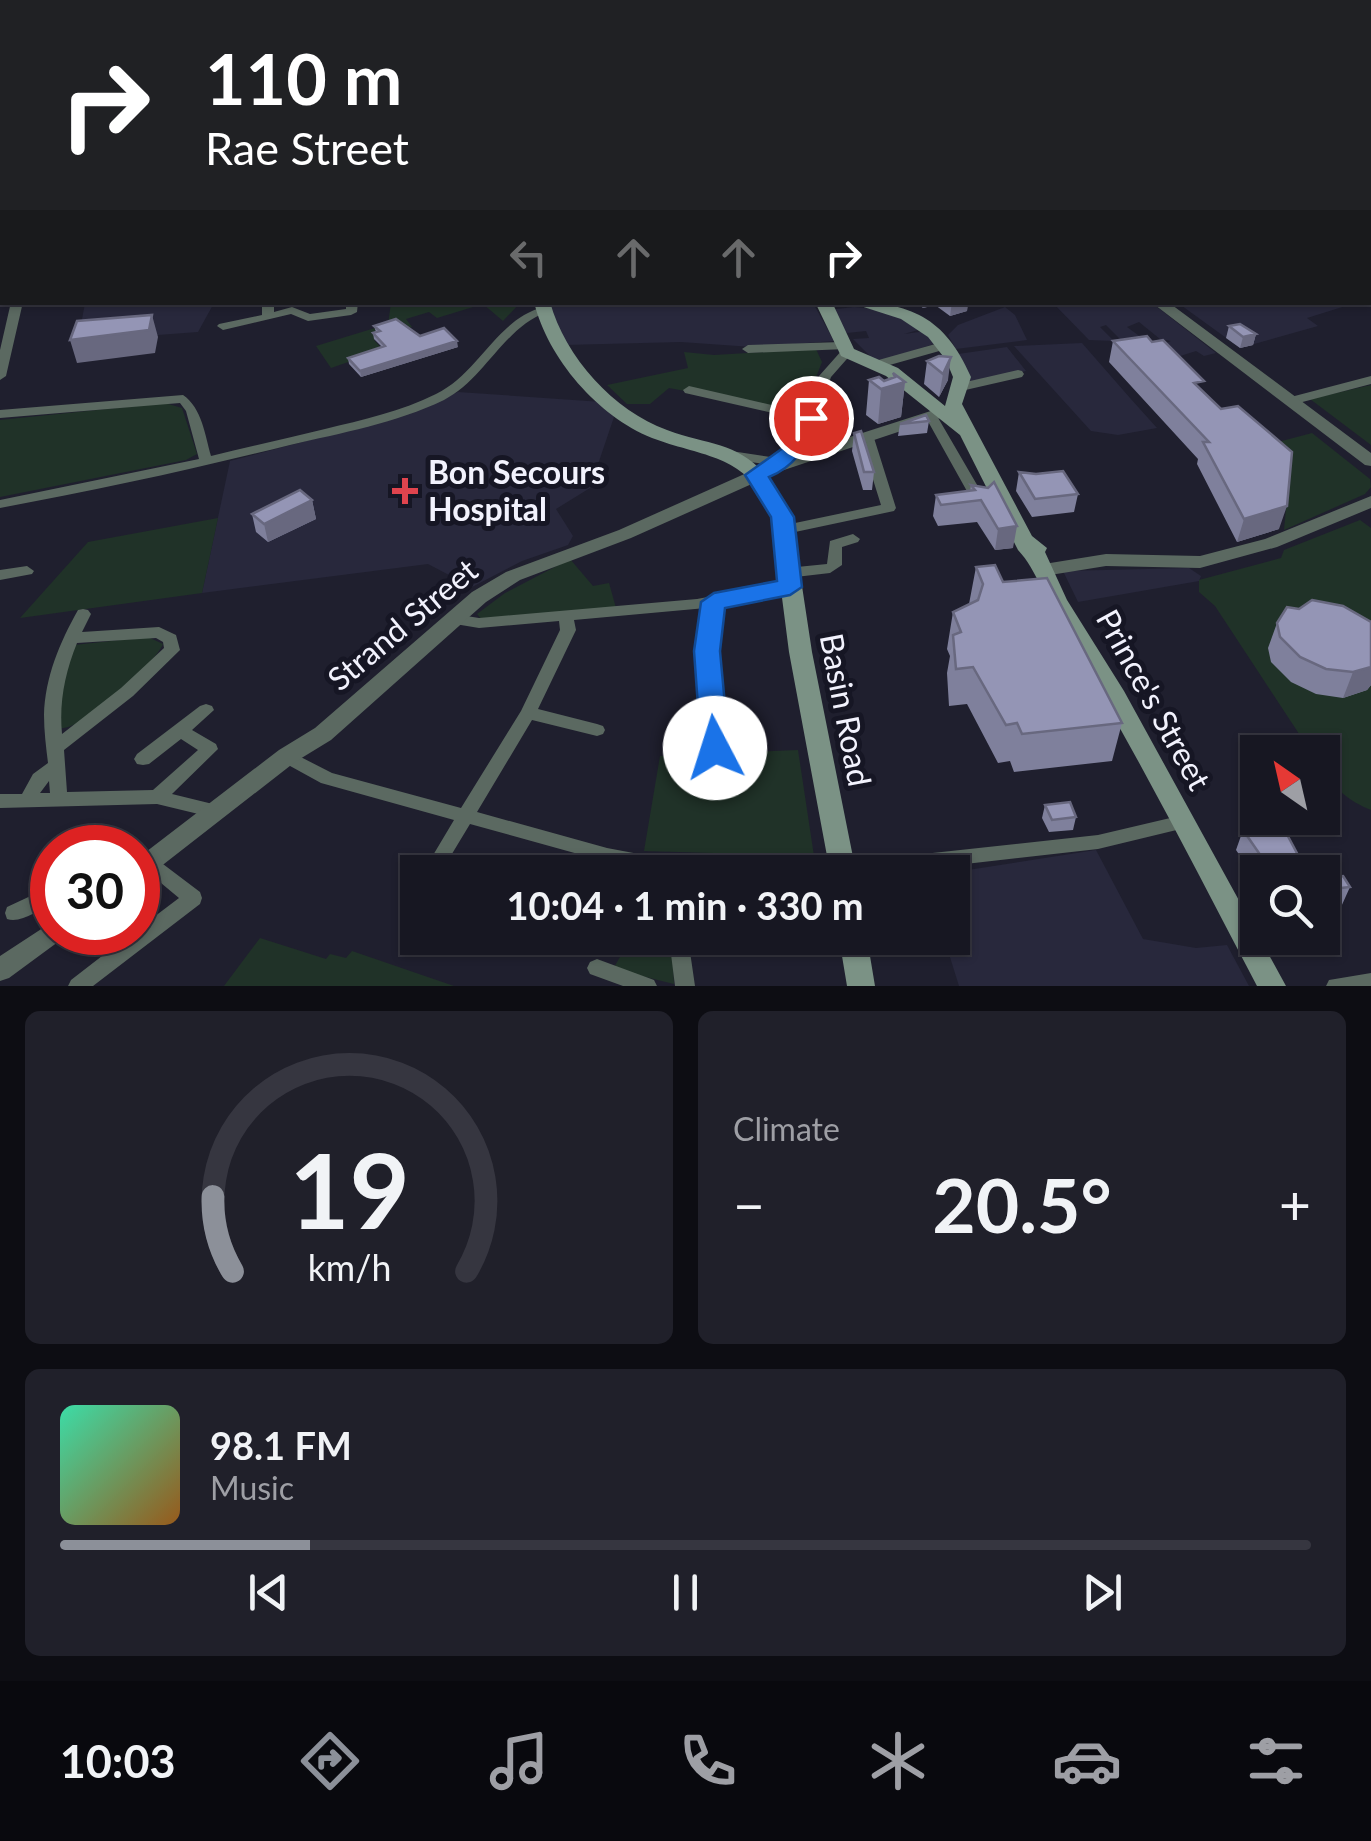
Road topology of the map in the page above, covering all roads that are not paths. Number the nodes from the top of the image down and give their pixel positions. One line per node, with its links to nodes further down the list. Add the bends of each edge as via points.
1 (16, 305): 14 (street)
2 (351, 305): 7 (street, via 350,312 308,318)
3 (829, 305): 10 (main road, via 844,339)
4 (877, 305): 9 (main road)
5 (1167, 305): 17 (street)
6 (543, 306): 23 (street, via 522,318 474,374 440,397 351,427); 24 (main road, via 560,347 628,417 656,433)
7 (268, 310): 8 (street)
8 (223, 326)
9 (939, 340): 12 (street); 18 (main road, via 958,366)
10 (839, 348): 11 (street); 12 (main road); 20 (street)
11 (750, 349)
12 (879, 364): 18 (main road)
13 (1018, 374): 18 (street)
14 (0, 376)
15 (1371, 380): 17 (street)
16 (689, 390): 20 (street)
17 (1291, 400): 22 (street)
18 (946, 405): 21 (street, Strand Street); 25 (street); 30 (main road, Prince's Street)
19 (0, 414): 23 (street, via 183,400)
20 (812, 414): 24 (street)
21 (866, 438): 24 (street, Strand Street); 28 (street, via 890,508)
22 (1371, 461)
23 (206, 462): 26 (street)
24 (777, 466): 28 (main road, Basin Road); 37 (street, Strand Street, via 513,576)
25 (980, 502)
26 (0, 504)
27 (1368, 505): 30 (street, via 1272,543 1200,562)
28 (781, 530): 32 (main road, Basin Road)
29 (854, 539): 32 (street, via 835,544 830,568)
30 (1039, 561): 53 (main road, Prince's Street, via 1056,602)
31 (27, 572): 33 (street)
32 (787, 574): 34 (street); 57 (main road, Basin Road)
33 (0, 575)
34 (714, 602): 36 (street); 43 (street, via 707,651)
35 (83, 614): 38 (street)
36 (566, 616): 37 (street); 40 (street, via 568,630)
37 (454, 619): 44 (street, Strand Street, via 348,715)
38 (70, 638): 45 (street, via 49,713); 45 (street, via 159,632 171,639 172,650)
39 (206, 710): 41 (street)
40 (528, 713): 42 (street); 52 (street)
41 (180, 730): 46 (street); 47 (street, via 210,749)
42 (597, 730)
43 (715, 748)
44 (287, 756): 51 (street, Strand Street); 52 (street, via 327,778)
45 (54, 757): 48 (street); 49 (street)
46 (143, 759)
47 (157, 798): 48 (street); 51 (street)
48 (59, 799): 49 (street)
49 (28, 800): 50 (street)
50 (0, 801)
51 (215, 811): 54 (street, Strand Street)
52 (462, 816): 55 (street); 56 (street)
53 (1184, 822): 58 (street, via 1098,842); 74 (main road, Prince's Street)
54 (160, 854)
55 (441, 855)
56 (616, 855)
57 (840, 855)
58 (970, 857)
59 (160, 877): 62 (street, via 194,898)
60 (30, 905): 61 (street)
61 (14, 913)
62 (160, 924)
63 (30, 948): 68 (street)
64 (119, 955): 70 (street)
65 (681, 955): 72 (street)
66 (856, 955): 73 (main road)
67 (597, 968): 71 (street)
68 (0, 970)
69 (1371, 982): 75 (street)
70 (78, 986)
71 (646, 986)
72 (684, 986)
73 (861, 986)
74 (1272, 986)
75 (1336, 986)

